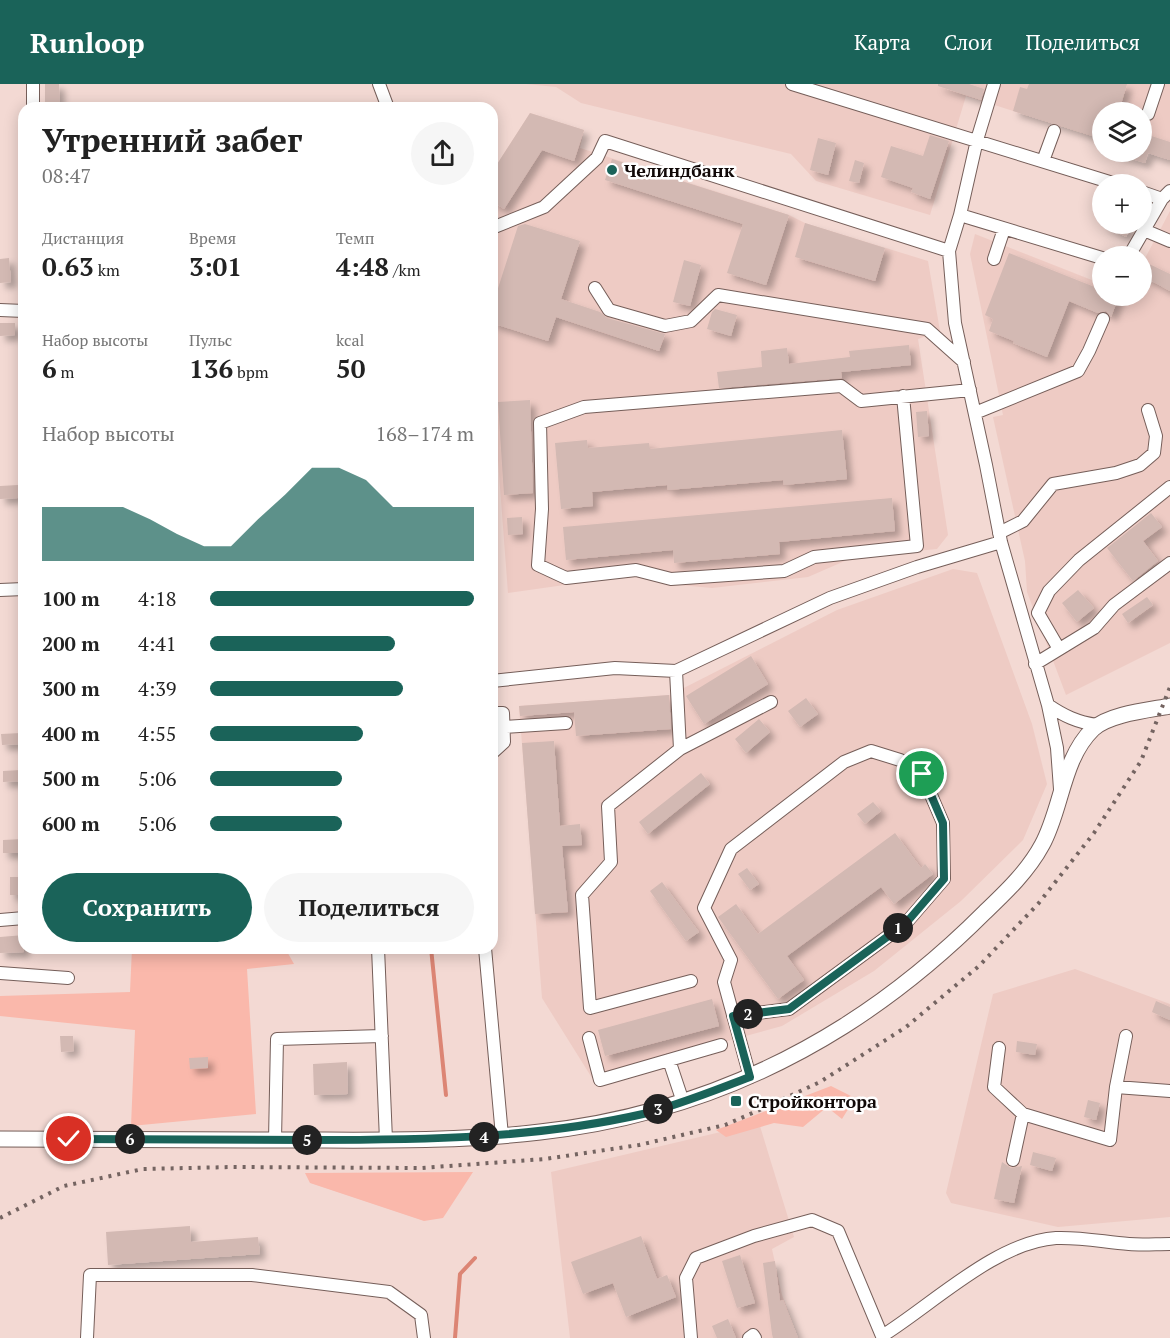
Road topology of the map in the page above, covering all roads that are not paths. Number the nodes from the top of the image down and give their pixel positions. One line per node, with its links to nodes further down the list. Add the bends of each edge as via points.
1 (33, 84): 6 (street)
2 (379, 84): 7 (street)
3 (792, 84): 10 (street)
4 (994, 84): 10 (street)
5 (1158, 84): 8 (street)
6 (33, 102)
7 (386, 102)
8 (1152, 102)
9 (1054, 131): 11 (street)
10 (977, 140): 11 (street); 14 (street)
11 (1043, 161): 12 (street)
12 (1092, 176)
13 (1166, 195): 15 (street)
14 (960, 215): 17 (street); 20 (street)
15 (1152, 217)
16 (498, 226): 20 (street, via 544,207 597,158 605,141)
17 (1004, 229): 21 (street); 22 (street)
18 (1152, 233): 19 (street)
19 (1170, 241)
20 (950, 251): 27 (street, via 955,322)
21 (1092, 255)
22 (994, 259)
23 (595, 288): 27 (street, via 609,310 665,326 691,321 718,295 927,329)
24 (0, 310): 25 (street)
25 (18, 311)
26 (1103, 319): 31 (street, via 1078,372)
27 (964, 362): 28 (street)
28 (970, 390): 29 (street); 31 (street)
29 (903, 396): 29 (street, via 861,401 841,386 584,407 540,423 542,509 538,565 566,578 636,570 671,579 784,571 814,558 917,546)
30 (1148, 410): 33 (street, via 1156,436 1154,453 1140,465 1116,473 1053,484 1023,521)
31 (975, 413): 33 (street)
32 (1170, 487): 37 (street, via 1079,560 1049,591 1038,613)
33 (1000, 538): 38 (street); 39 (street, via 830,598)
34 (1170, 563): 37 (street, via 1114,605 1094,628)
35 (18, 589): 36 (street)
36 (0, 590)
37 (1059, 649): 38 (street)
38 (1035, 664): 42 (street)
39 (676, 671): 40 (street, via 615,668); 49 (street)
40 (498, 680)
41 (771, 702): 49 (street)
42 (1048, 705): 46 (street, via 1079,723); 50 (street, via 1057,748)
43 (1170, 706): 46 (main road)
44 (498, 713): 47 (street, via 502,713)
45 (566, 723): 47 (street)
46 (1097, 725): 50 (main road, via 1081,742)
47 (503, 727): 48 (street, via 504,742)
48 (498, 748)
49 (680, 749): 57 (street, via 608,806 611,862 582,895 590,1008)
50 (1060, 796): 65 (main road, via 1033,860 953,944 893,993 844,1026)
51 (18, 918): 52 (street)
52 (0, 920)
53 (378, 954): 59 (street)
54 (486, 954): 70 (street)
55 (0, 973): 56 (street)
56 (68, 978)
57 (691, 981)
58 (733, 1016): 58 (street, via 724,982 731,960 704,908 731,849 853,758 871,752 900,760 922,774 943,823 944,879 906,923 789,1009); 65 (street)
59 (382, 1036): 72 (street, via 277,1039); 73 (street)
60 (1126, 1036): 66 (street)
61 (589, 1038): 64 (street, via 600,1080)
62 (721, 1045): 64 (street)
63 (999, 1048): 69 (street, via 994,1087)
64 (669, 1060): 68 (street)
65 (750, 1077): 68 (main road)
66 (1116, 1087): 67 (street); 69 (street, via 1110,1140)
67 (1170, 1091)
68 (683, 1102): 70 (main road, via 605,1121)
69 (1023, 1114): 74 (street)
70 (502, 1136): 73 (main road)
71 (0, 1138): 72 (main road)
72 (275, 1140): 73 (main road)
73 (386, 1140)
74 (1013, 1160)
75 (1170, 1244): 81 (street, via 1130,1245 1053,1238 1028,1244 957,1282)
76 (87, 1338): 77 (street, via 90,1275 252,1275 389,1292 421,1315)
77 (424, 1338)
78 (691, 1338): 81 (street, via 686,1278 696,1258 812,1220 838,1231)
79 (749, 1338): 80 (street)
80 (755, 1338)
81 (881, 1338)

